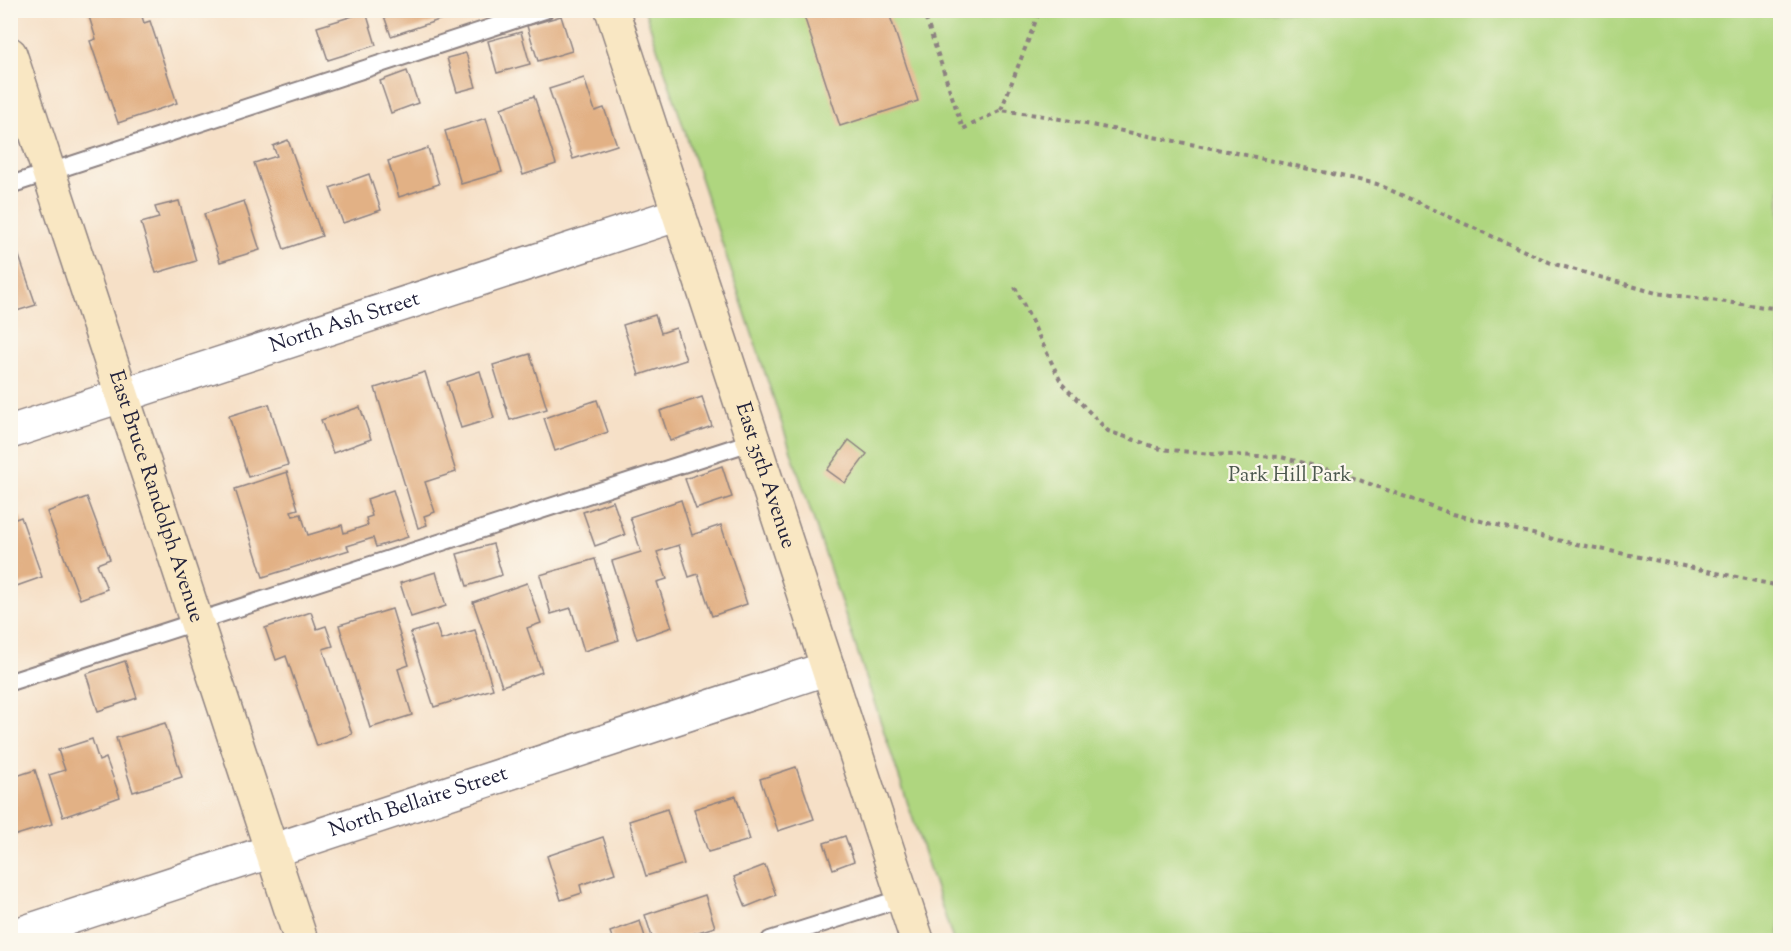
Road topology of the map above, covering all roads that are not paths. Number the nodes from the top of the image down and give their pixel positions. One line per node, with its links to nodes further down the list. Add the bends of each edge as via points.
1 (545, 10): 4 (lane)
2 (612, 10): 6 (street, East 35th Avenue)
3 (10, 54): 4 (street, East Bruce Randolph Avenue)
4 (50, 172): 5 (lane); 7 (street, East Bruce Randolph Avenue)
5 (10, 185)
6 (679, 214): 7 (street, North Ash Street); 9 (street, East 35th Avenue)
7 (123, 396): 8 (street, North Ash Street); 10 (street, East Bruce Randolph Avenue)
8 (10, 432)
9 (754, 441): 10 (lane); 11 (street, East 35th Avenue)
10 (195, 622): 12 (lane); 13 (street, East Bruce Randolph Avenue)
11 (828, 668): 13 (street, North Bellaire Street); 14 (street, East 35th Avenue)
12 (10, 682)
13 (272, 851): 15 (street, North Bellaire Street); 16 (street, East Bruce Randolph Avenue)
14 (903, 898): 17 (lane); 18 (street, East 35th Avenue)
15 (10, 936)
16 (301, 940)
17 (770, 940)
18 (917, 940)

